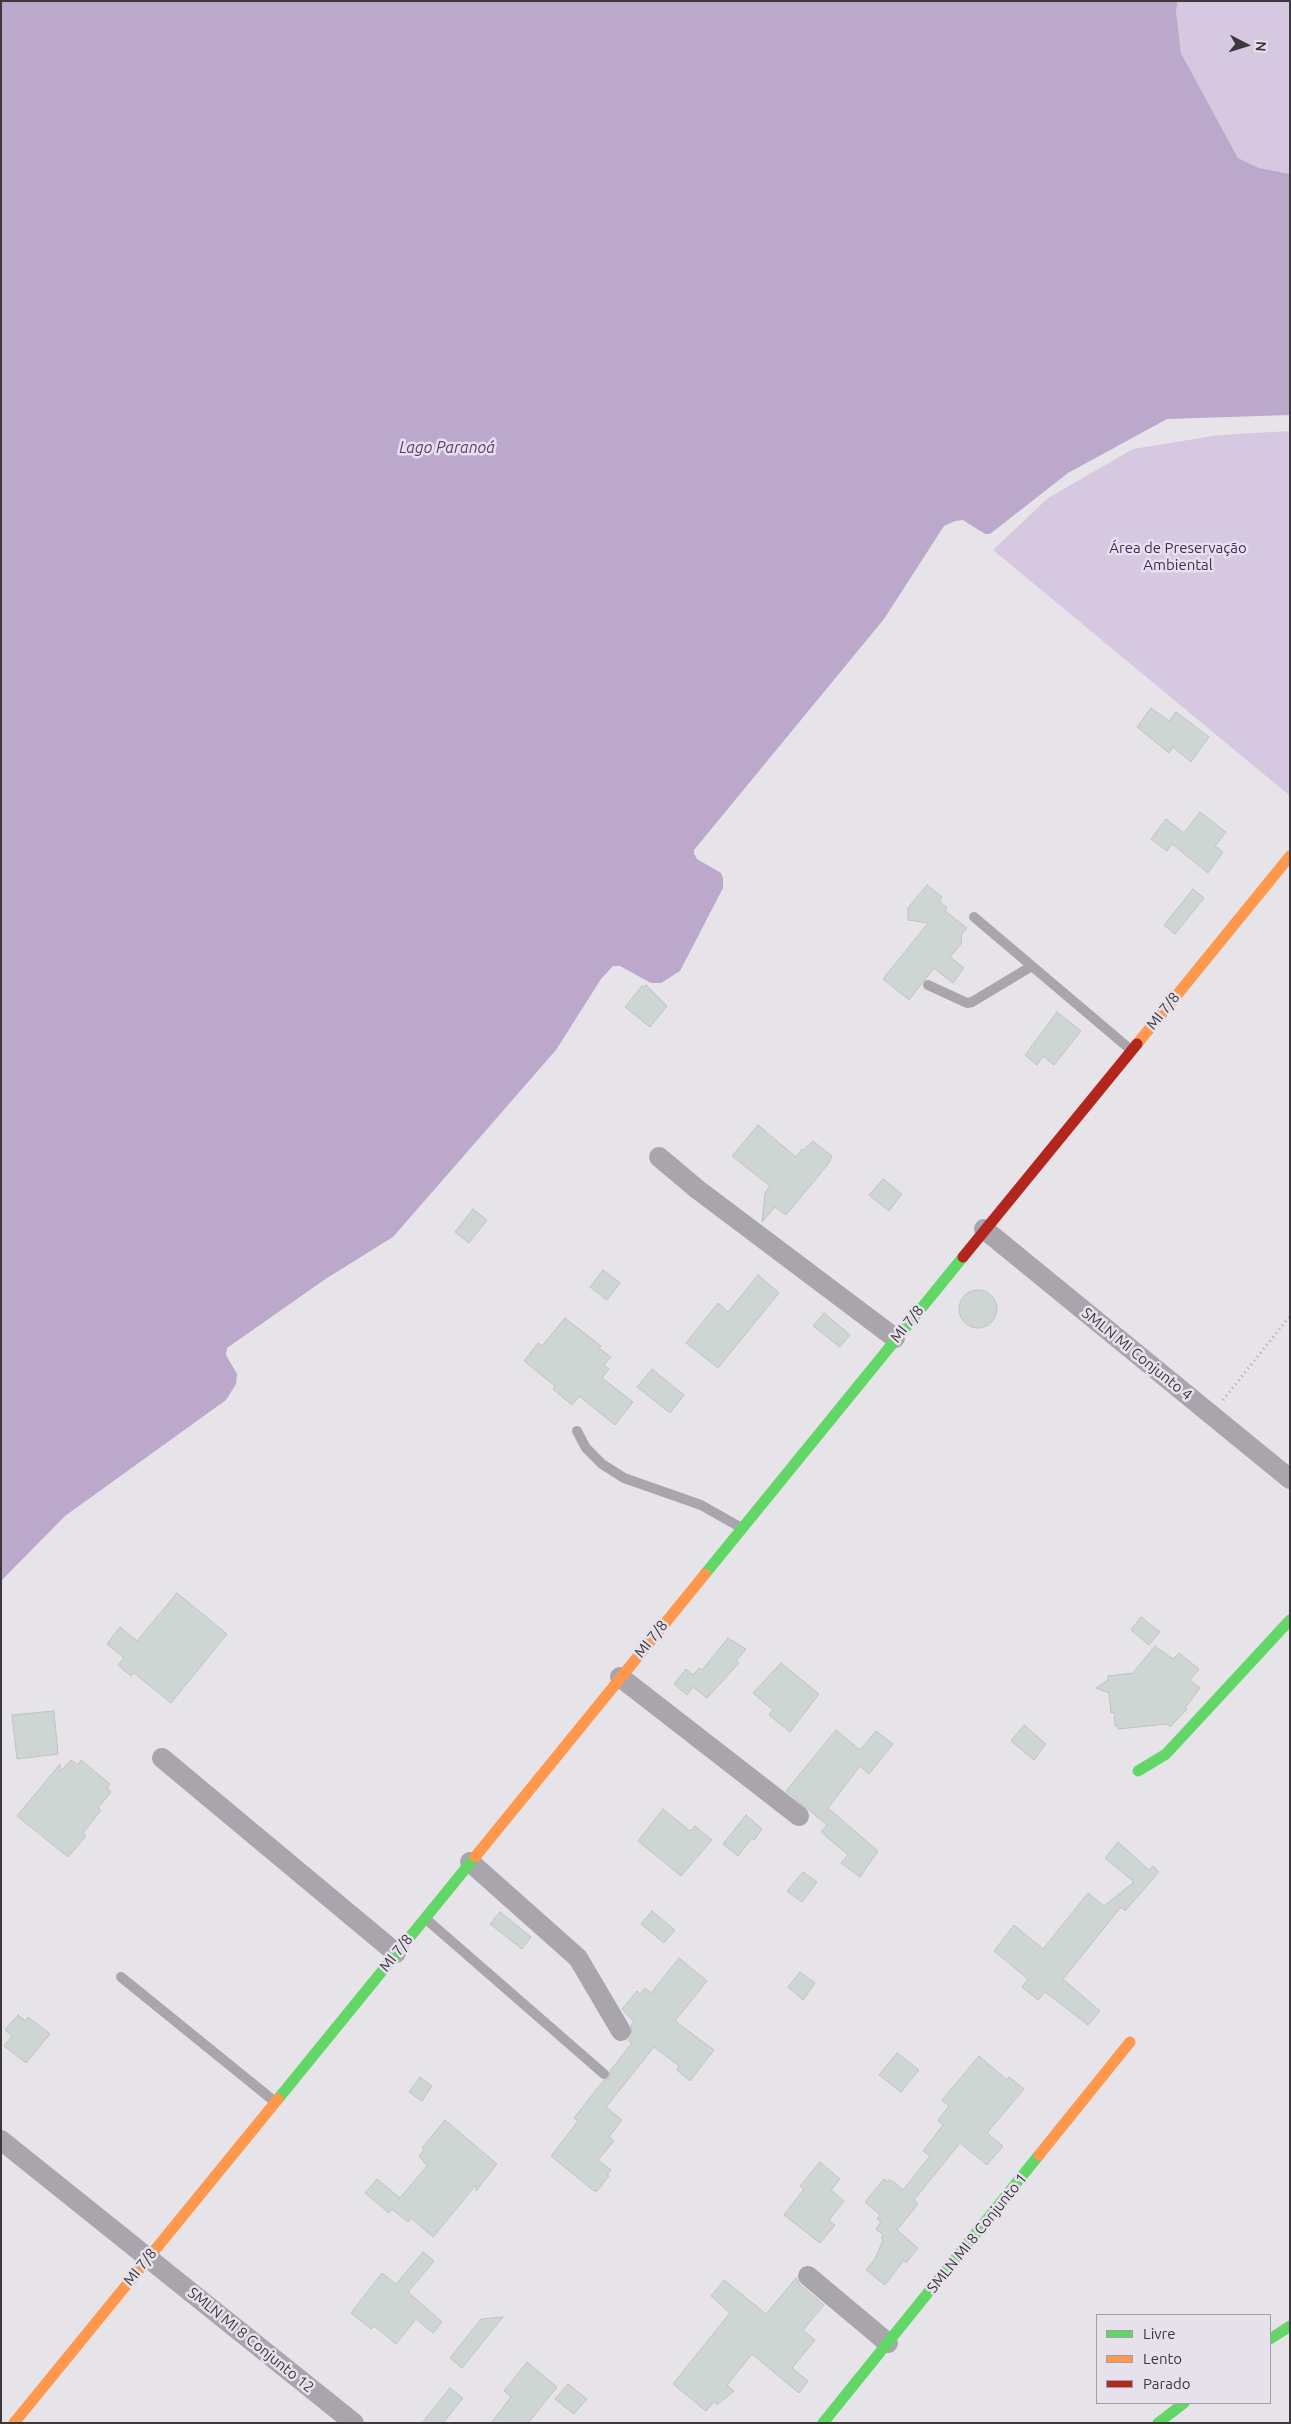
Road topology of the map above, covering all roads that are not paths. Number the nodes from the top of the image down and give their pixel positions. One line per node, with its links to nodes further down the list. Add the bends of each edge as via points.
1 (1290, 856): 5 (street, MI 7/8)
2 (974, 917): 3 (lane)
3 (1032, 966): 4 (lane, via 972,1002 966,1003); 5 (lane)
4 (928, 985)
5 (1130, 1050): 7 (street, MI 7/8)
6 (659, 1157): 8 (street)
7 (984, 1228): 8 (street, MI 7/8); 10 (street, SMLN MI Conjunto 4)
8 (895, 1338): 11 (street, MI 7/8)
9 (577, 1431): 11 (lane, via 586,1448 602,1464 624,1478 701,1505)
10 (1290, 1479)
11 (741, 1528): 13 (street, MI 7/8)
12 (1290, 1620): 15 (street, via 1166,1754)
13 (620, 1677): 16 (street); 17 (street, MI 7/8)
14 (162, 1758): 19 (street)
15 (1138, 1771)
16 (799, 1816)
17 (470, 1862): 18 (street, MI 7/8); 21 (street, via 578,1958)
18 (424, 1918): 19 (street, MI 7/8); 23 (lane)
19 (396, 1953): 24 (street, MI 7/8)
20 (122, 1977): 24 (lane)
21 (621, 2031)
22 (1130, 2042): 30 (street, SMLN MI 8 Conjunto 1)
23 (604, 2074)
24 (275, 2101): 26 (street, MI 7/8)
25 (1, 2140): 26 (street, SMLN MI 8 Conjunto 12)
26 (149, 2258): 32 (street, MI 7/8); 33 (street, SMLN MI 8 Conjunto 12)
27 (808, 2276): 30 (street)
28 (1290, 2326): 29 (street)
29 (1271, 2338)
30 (888, 2343): 34 (street, SMLN MI 8 Conjunto 1)
31 (1183, 2404): 35 (street)
32 (14, 2423)
33 (354, 2423)
34 (823, 2423)
35 (1158, 2423)

